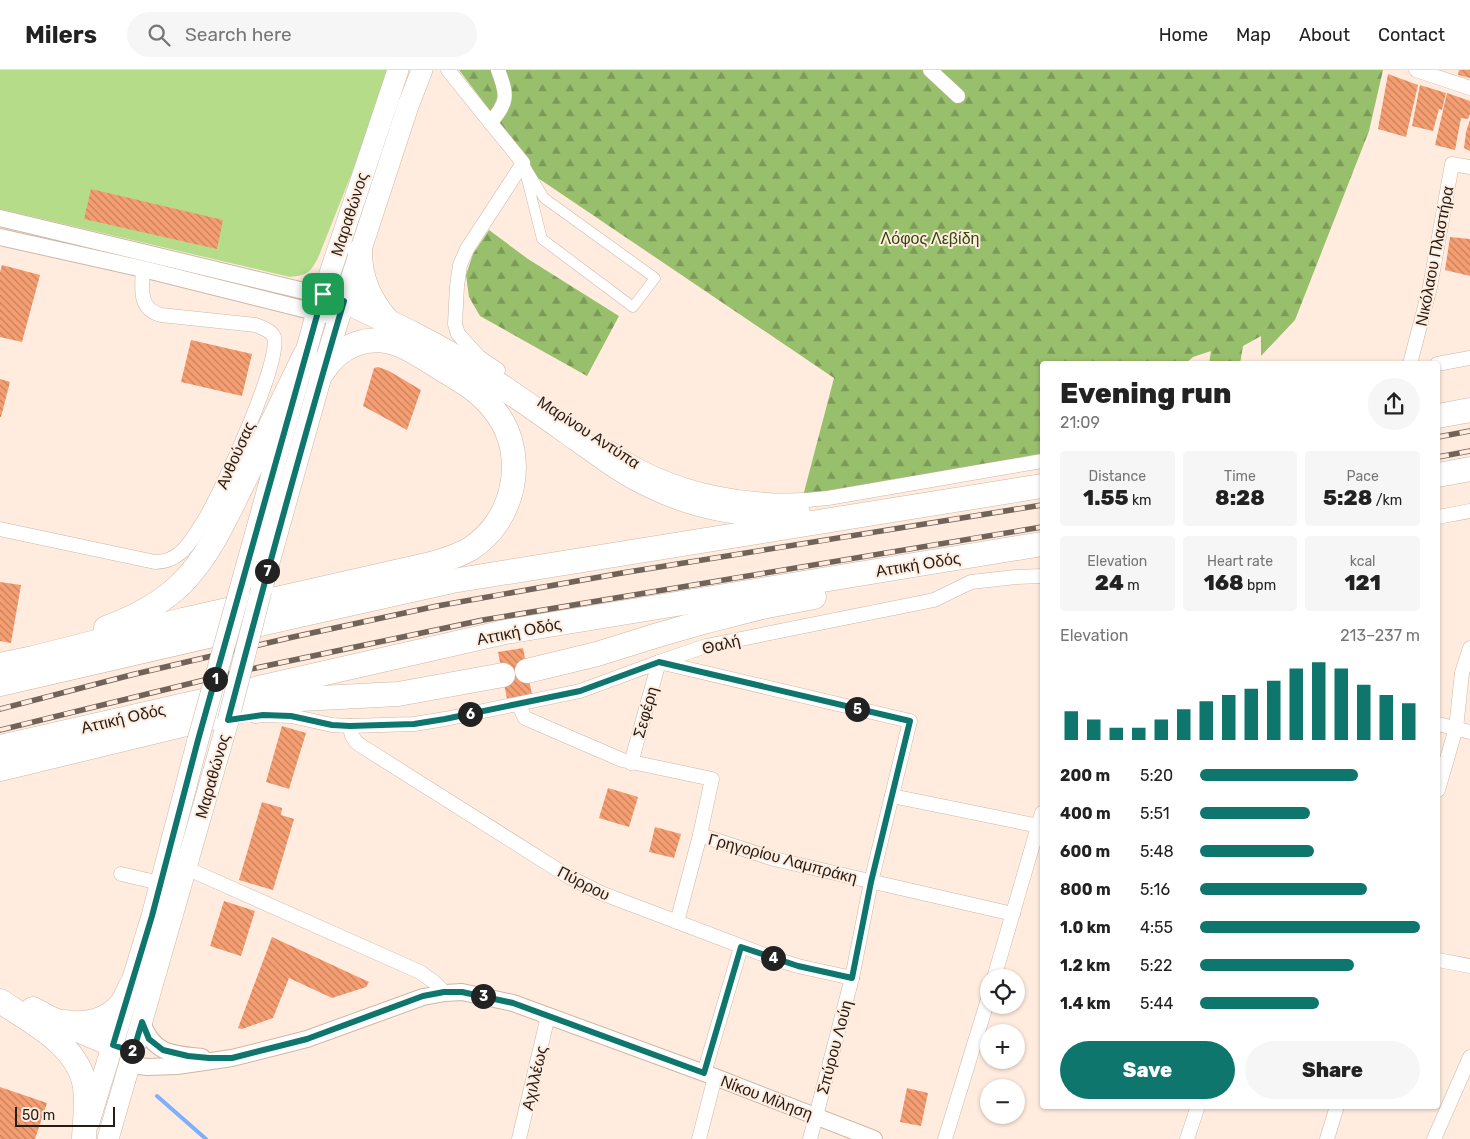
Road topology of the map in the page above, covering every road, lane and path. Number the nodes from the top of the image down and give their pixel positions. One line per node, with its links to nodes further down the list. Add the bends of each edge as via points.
1 (398, 70): 16 (main road, Μαραθώνος)
2 (422, 70): 14 (main road, Μαραθώνος)
3 (448, 70): 9 (street)
4 (498, 70): 9 (street, via 505,103)
5 (930, 70): 8 (street)
6 (1416, 70): 7 (street)
7 (1470, 88)
8 (958, 96)
9 (490, 123): 10 (street)
10 (523, 163): 10 (street, via 542,239 633,307 655,278 544,198); 25 (street, Μαρίνου Αντύπα, via 460,265 455,311 458,334 479,357 618,454 647,470 705,491 747,499 800,502)
11 (1470, 167): 20 (street, Νικόλαου Πλαστήρα, via 1452,164 1430,287)
12 (0, 218): 16 (street)
13 (0, 237): 15 (street)
14 (360, 251): 16 (main road, Μαραθώνος); 17 (highway, via 366,289)
15 (143, 269): 16 (street); 32 (street, Ανθούσας, via 143,297 153,313 256,325 274,337 272,358 258,403 205,519 180,554 166,562)
16 (330, 306): 17 (highway); 18 (main road, Μαραθώνος); 22 (main road, Μαραθώνος)
17 (387, 320): 29 (highway, via 479,372 627,473 687,500 740,512 781,514)
18 (305, 355): 37 (highway, via 228,512 196,568 181,584 126,620); 59 (main road, Μαραθώνος, bridge)
19 (1470, 358): 21 (street)
20 (1411, 361)
21 (1440, 363)
22 (322, 373): 39 (highway, via 335,355 350,346 383,341 401,346 463,381 486,401 503,424 514,459 508,502 485,536 462,553 431,564); 44 (main road, Μαραθώνος, bridge)
23 (1470, 410): 24 (highway)
24 (1440, 416)
25 (1040, 461)
26 (1470, 469): 27 (highway)
27 (1440, 475)
28 (1040, 486): 29 (highway)
29 (961, 500): 42 (highway, via 452,582)
30 (1470, 511): 31 (street)
31 (1440, 516)
32 (0, 528)
33 (1040, 544): 48 (highway, Αττική Οδός, via 505,632)
34 (1040, 549): 40 (highway, via 978,565 762,607)
35 (1040, 577): 38 (street, Θαλή, via 971,582 925,602 706,646)
36 (1470, 648): 47 (street, via 1462,673)
37 (0, 660)
38 (659, 662): 43 (street, Θαλή, via 580,691); 49 (street, Σεφέρη); 52 (street, Σπύρου Λούη, via 910,721)
39 (0, 665)
40 (527, 671)
41 (503, 675): 50 (highway, via 398,694 273,703)
42 (0, 684)
43 (518, 704): 46 (street, Θαλή, via 414,724); 49 (street, via 525,718)
44 (228, 720): 46 (street, Θαλή, via 263,715 291,716); 56 (main road, Μαραθώνος)
45 (1440, 724): 47 (street)
46 (350, 726): 61 (street, Πύρρου, via 354,740 360,745 569,877)
47 (1463, 730): 51 (street)
48 (0, 747)
49 (631, 763): 55 (street, via 712,780)
50 (0, 769)
51 (1440, 785)
52 (892, 796): 53 (street); 58 (street, Σπύρου Λούη)
53 (1040, 819)
54 (1040, 822): 60 (street)
55 (700, 835): 58 (street, Γρηγορίου Λαμπράκη, via 774,859); 61 (street)
56 (186, 868): 69 (street, via 420,972); 73 (main road, Μαραθώνος)
57 (121, 874): 59 (street)
58 (871, 882): 60 (street, Γρηγορίου Λαμπράκη); 66 (street, Σπύρου Λούη)
59 (160, 883): 67 (main road, Μαραθώνος)
60 (1013, 914): 65 (street)
61 (677, 922): 62 (street, Πύρρου)
62 (741, 947): 66 (street, Πύρρου, via 798,966); 78 (street)
63 (1440, 960): 64 (street)
64 (1470, 966)
65 (997, 969)
66 (852, 978): 81 (street, Σπύρου Λούη)
67 (131, 985): 74 (highway, via 121,1004 96,1021); 75 (main road, Μαραθώνος)
68 (0, 988): 74 (highway)
69 (444, 992): 72 (street, Νίκου Μίληση, via 496,999); 77 (street, Νίκου Μίληση, via 412,1000 307,1039)
70 (0, 1001): 74 (highway)
71 (983, 1014): 88 (street)
72 (548, 1016): 78 (street, Νίκου Μίληση); 84 (street, Αχιλλέως)
73 (142, 1022): 75 (main road, Μαραθώνος); 77 (street, Νίκου Μίληση, via 149,1039 163,1050 188,1056)
74 (48, 1025): 75 (highway); 82 (highway, via 74,1060 83,1079)
75 (121, 1055): 77 (street, Νίκου Μίληση, via 148,1067); 82 (main road, Μαραθώνος); 83 (main road, Μαραθώνος)
76 (1470, 1056): 91 (street)
77 (232, 1058)
78 (709, 1075): 81 (street, Νίκου Μίληση); 85 (street)
79 (1197, 1109): 89 (street)
80 (1336, 1109): 90 (street)
81 (816, 1116): 86 (street, Σπύρου Λούη); 87 (street, Νίκου Μίληση)
82 (84, 1138)
83 (108, 1139)
84 (519, 1139)
85 (699, 1139)
86 (810, 1139)
87 (874, 1139)
88 (945, 1139)
89 (1187, 1139)
90 (1326, 1139)
91 (1434, 1139)

